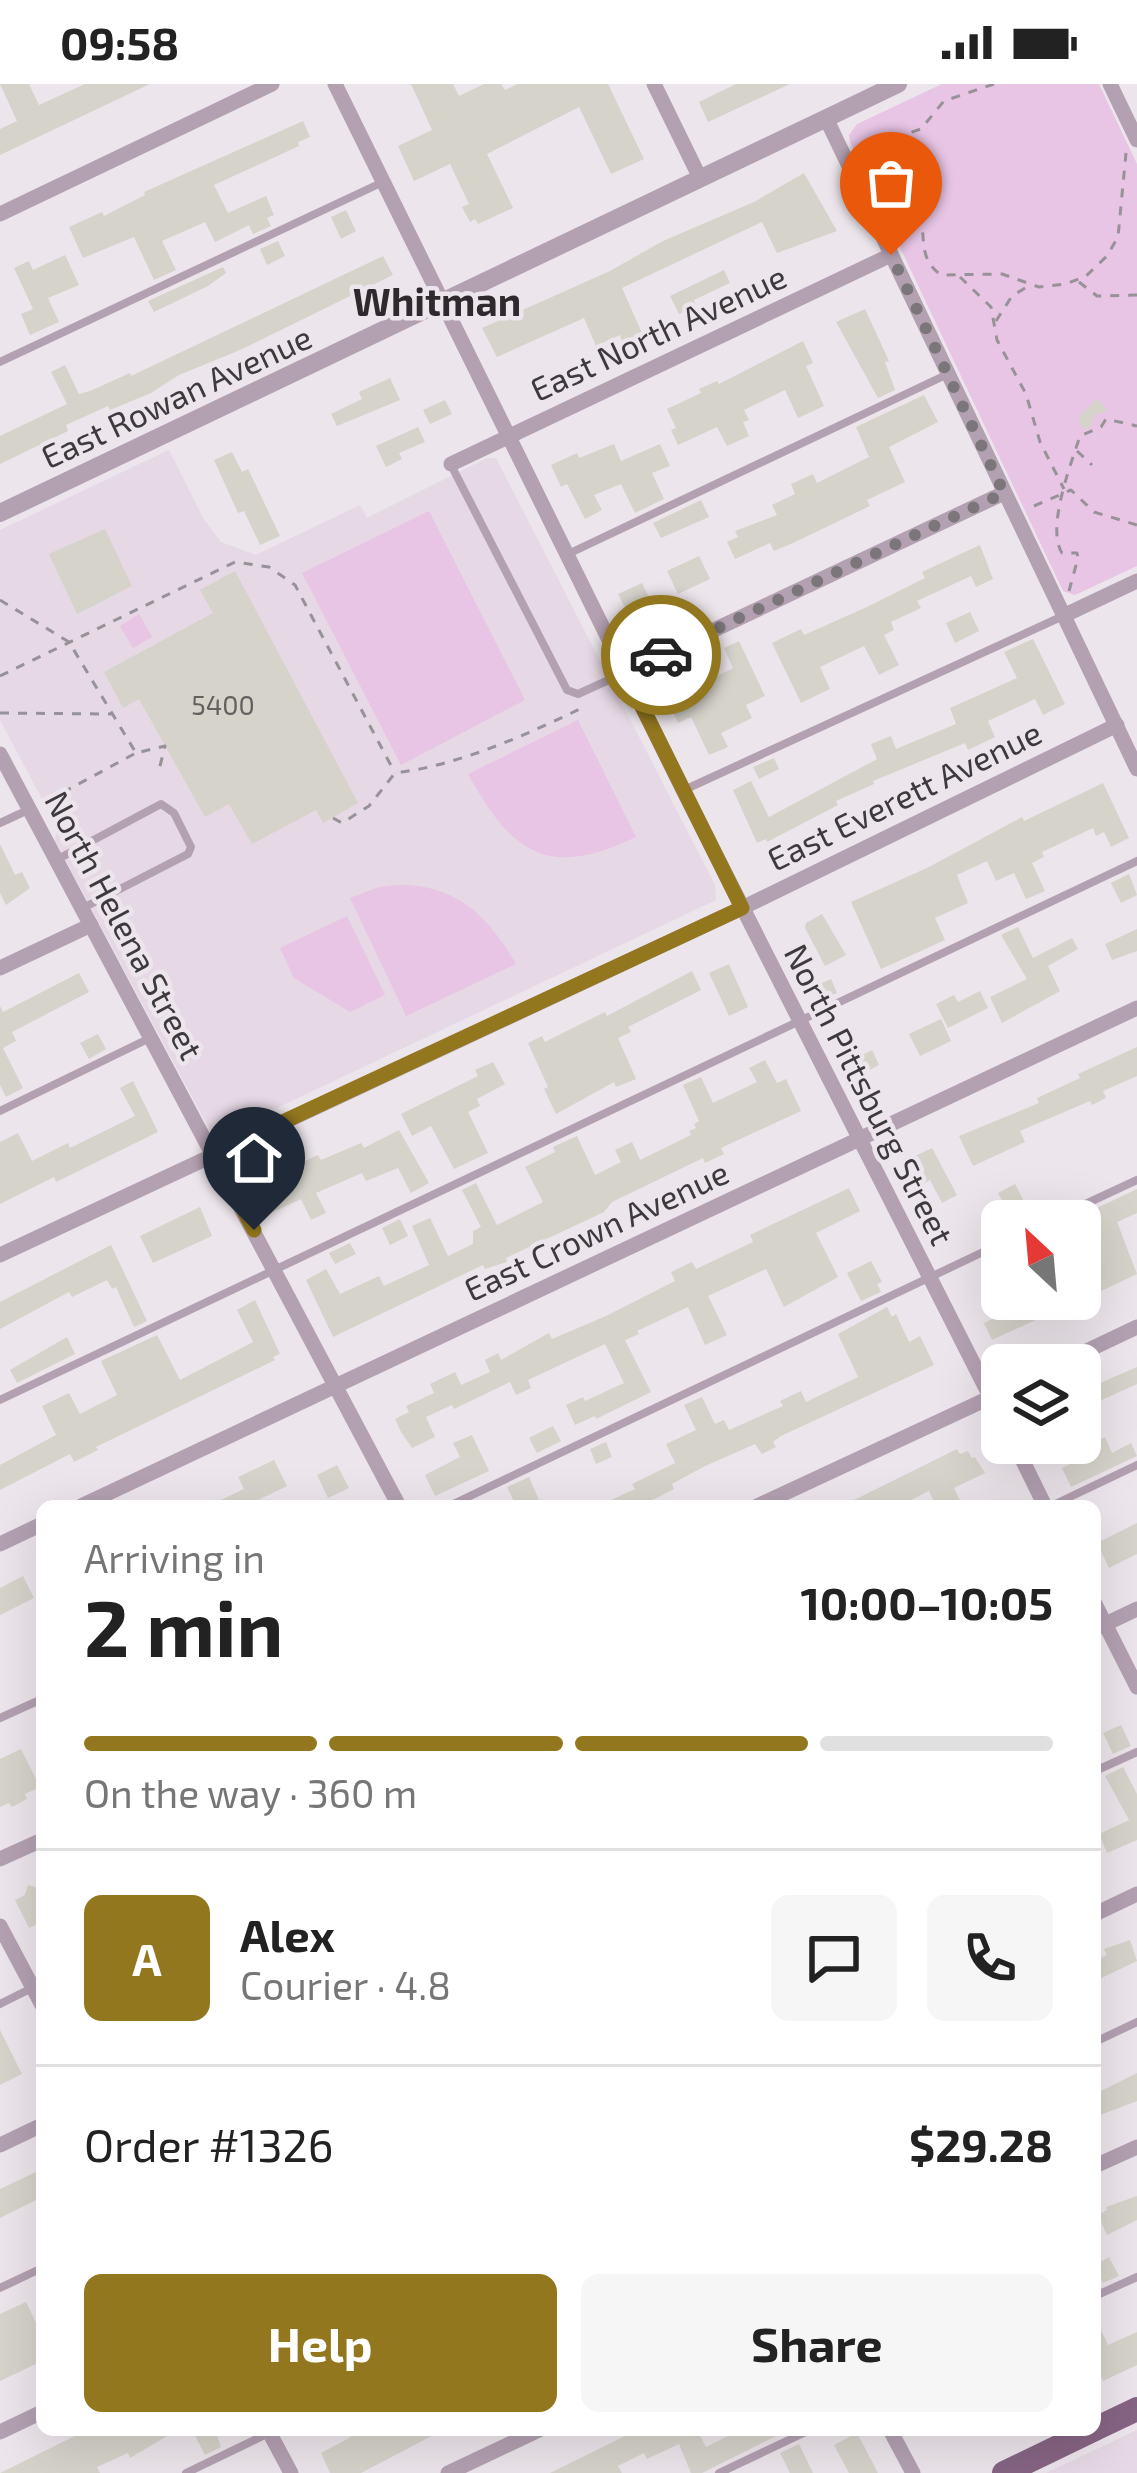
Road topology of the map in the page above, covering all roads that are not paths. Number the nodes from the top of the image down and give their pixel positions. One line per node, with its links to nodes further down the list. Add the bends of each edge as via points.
1 (272, 84): 10 (street)
2 (335, 84): 9 (street, North Pittsburg Street)
3 (654, 84): 8 (street)
4 (898, 84): 6 (street, East Rowan Avenue)
5 (1110, 84): 7 (street)
6 (826, 118): 8 (street, East Rowan Avenue); 11 (street)
7 (1132, 146)
8 (700, 178): 12 (street, East Rowan Avenue)
9 (383, 182): 12 (street, North Pittsburg Street); 13 (lane)
10 (0, 214)
11 (891, 255): 14 (street); 15 (street, East North Avenue)
12 (443, 302): 15 (street, North Pittsburg Street); 18 (street, East Rowan Avenue)
13 (0, 362)
14 (948, 374): 17 (street); 19 (lane)
15 (508, 436): 16 (street, East North Avenue); 19 (street, North Pittsburg Street)
16 (451, 464): 22 (lane, via 567,690 578,694)
17 (1004, 493): 21 (street); 22 (street)
18 (0, 513)
19 (567, 554): 22 (street, North Pittsburg Street)
20 (1137, 581): 21 (street)
21 (1065, 615): 23 (street); 26 (lane)
22 (625, 672): 26 (street, North Pittsburg Street)
23 (1117, 725): 25 (street); 32 (street, East Everett Avenue)
24 (0, 754): 27 (street, North Helena Street)
25 (1137, 769)
26 (683, 790): 32 (street, North Pittsburg Street)
27 (29, 809): 28 (lane); 29 (street, North Helena Street)
28 (0, 824)
29 (56, 860): 31 (street, North Helena Street); 31 (lane, via 161,803 174,813 188,854)
30 (1137, 861): 36 (lane)
31 (82, 908): 33 (street, North Helena Street)
32 (742, 908): 36 (street, North Pittsburg Street); 40 (street, East Everett Avenue)
33 (91, 925): 34 (street); 37 (street, North Helena Street)
34 (0, 968)
35 (1137, 1008): 39 (street, East Crown Avenue)
36 (800, 1022): 39 (street, North Pittsburg Street); 45 (lane)
37 (152, 1037): 38 (lane); 40 (street, North Helena Street)
38 (0, 1111)
39 (858, 1138): 46 (street, North Pittsburg Street); 50 (street, East Crown Avenue)
40 (214, 1154): 44 (street, East Everett Avenue); 45 (street, North Helena Street)
41 (1137, 1180): 42 (lane)
42 (1094, 1200)
43 (981, 1253): 46 (lane)
44 (0, 1255)
45 (274, 1269): 50 (street, North Helena Street); 51 (lane)
46 (929, 1277): 49 (street, North Pittsburg Street); 57 (lane)
47 (1137, 1327): 48 (street)
48 (1101, 1344)
49 (981, 1369)
50 (335, 1387): 55 (street, East Crown Avenue); 56 (street, North Helena Street)
51 (0, 1400)
52 (981, 1402): 58 (street)
53 (1025, 1464): 59 (street)
54 (1137, 1465): 60 (lane)
55 (94, 1500)
56 (396, 1500)
57 (461, 1500)
58 (770, 1500)
59 (1045, 1500)
60 (1061, 1500)
61 (36, 1527): 62 (street)
62 (0, 1544)
63 (1137, 1609): 64 (street)
64 (1101, 1627)
65 (1101, 1629): 66 (street)
66 (1137, 1687)
67 (36, 1702): 68 (lane)
68 (0, 1718)
69 (1137, 1751): 70 (lane)
70 (1101, 1769)
71 (36, 1843): 72 (street)
72 (0, 1859)
73 (1137, 1894): 74 (street)
74 (1101, 1911)
75 (0, 1926): 76 (street)
76 (36, 1984)
77 (36, 1986): 78 (lane)
78 (0, 2004)
79 (1137, 2022): 80 (lane)
80 (1101, 2039)
81 (36, 2128): 82 (street)
82 (0, 2145)
83 (1137, 2146): 84 (street)
84 (1101, 2163)
85 (36, 2271): 87 (lane)
86 (1137, 2277): 88 (lane)
87 (0, 2288)
88 (1101, 2293)
89 (1137, 2409): 91 (main road)
90 (36, 2415): 92 (street)
91 (1101, 2427)
92 (0, 2432)
93 (261, 2436): 99 (lane)
94 (273, 2436): 100 (street)
95 (526, 2436): 101 (street)
96 (797, 2436): 102 (lane)
97 (893, 2436): 103 (street)
98 (1081, 2436): 104 (main road)
99 (186, 2473)
100 (291, 2473)
101 (448, 2473)
102 (719, 2473)
103 (913, 2473)
104 (1004, 2473)

